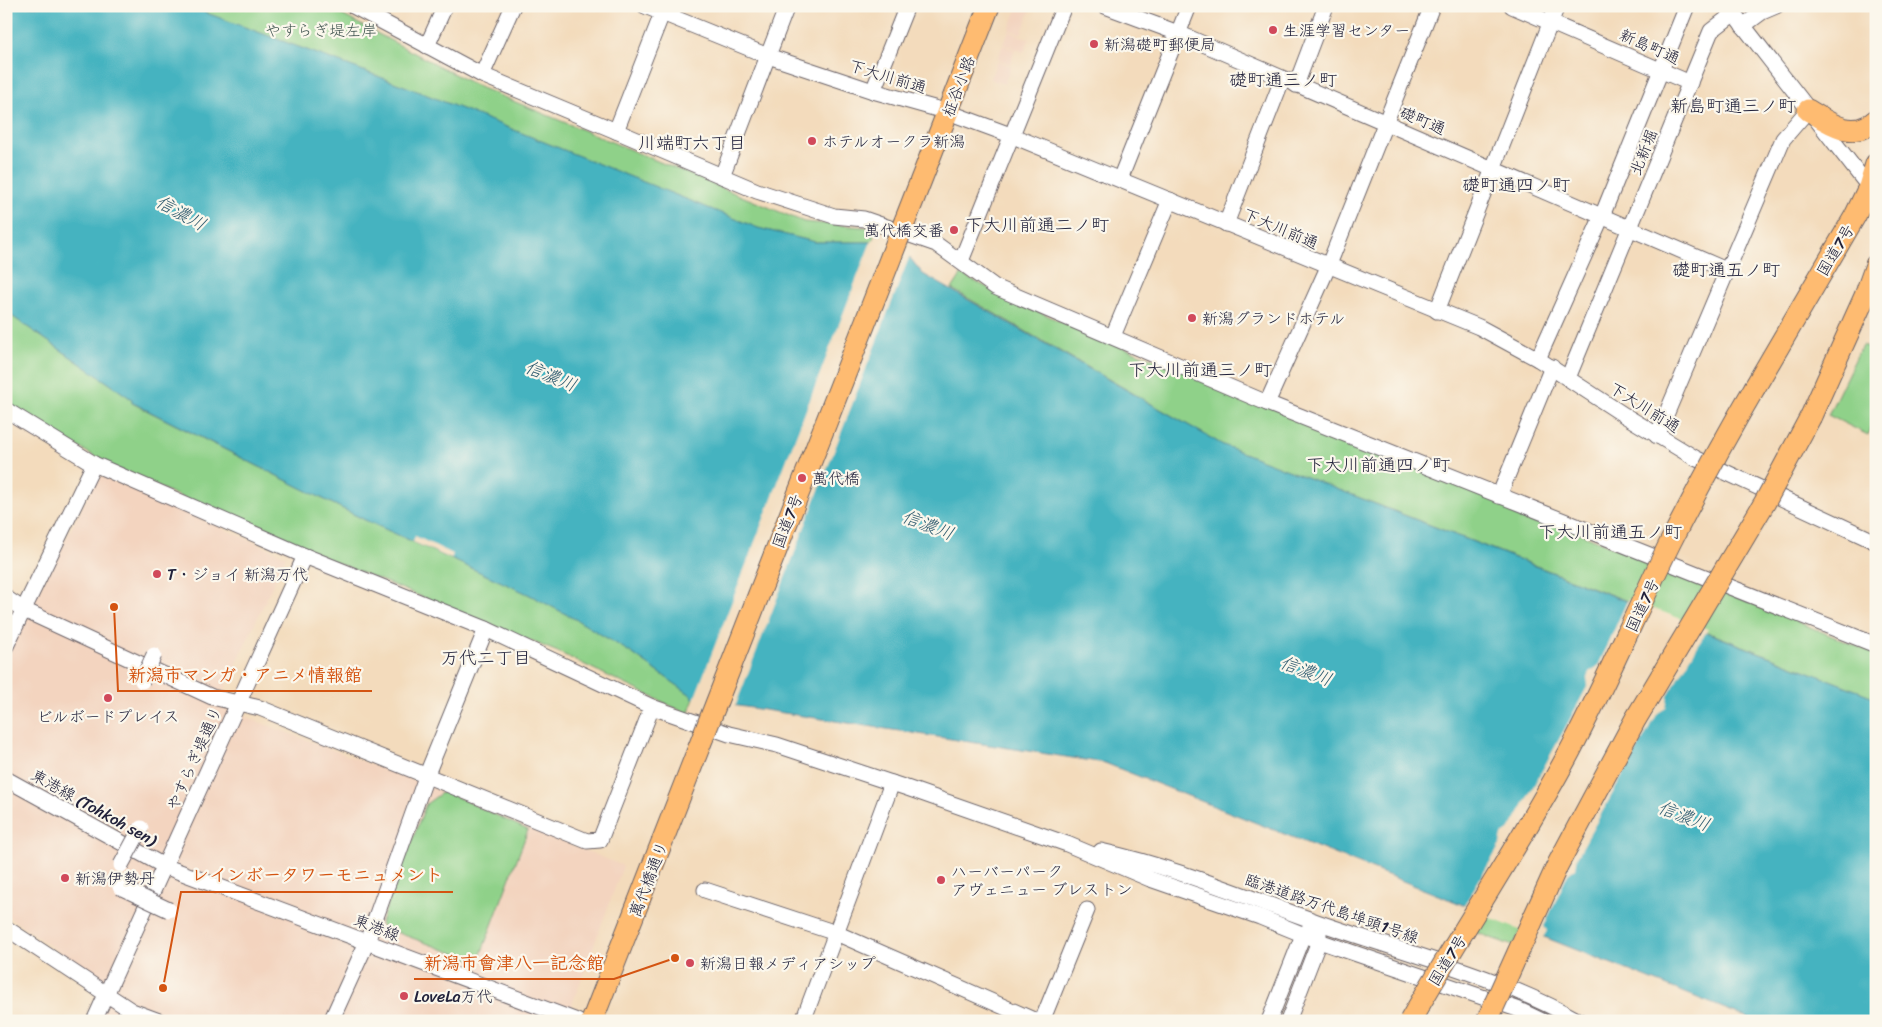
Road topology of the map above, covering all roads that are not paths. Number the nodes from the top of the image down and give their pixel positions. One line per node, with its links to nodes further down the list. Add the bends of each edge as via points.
1 (353, 6): 19 (street)
2 (445, 6): 23 (street)
3 (513, 6): 26 (street)
4 (645, 6): 17 (street, 下大川前通)
5 (787, 6): 24 (street)
6 (907, 6): 29 (street)
7 (989, 6): 31 (highway, 柾谷小路)
8 (1064, 6): 35 (street)
9 (1105, 6): 22 (street, 礎町通)
10 (1189, 6): 22 (street)
11 (1326, 6): 27 (street)
12 (1432, 6): 33 (street)
13 (1512, 6): 20 (street, 新島町通)
14 (1557, 6): 20 (street)
15 (1687, 6): 25 (street)
16 (1776, 6): 21 (street)
17 (664, 10): 24 (street, 下大川前通); 34 (street)
18 (1731, 10): 21 (street); 28 (street, 北新堀, via 1711,31)
19 (377, 12): 23 (street)
20 (1550, 22): 25 (street, 新島町通); 37 (street)
21 (1743, 26): 30 (street)
22 (1178, 33): 27 (street, 礎町通); 39 (street)
23 (426, 46): 26 (street)
24 (768, 56): 29 (street, 下大川前通); 38 (street)
25 (1660, 70): 28 (street, 新島町通); 42 (street)
26 (482, 75): 34 (street)
27 (1289, 82): 33 (street, 礎町通); 44 (street)
28 (1690, 83): 45 (street, 北新堀)
29 (873, 91): 31 (street, 下大川前通)
30 (1808, 110): 32 (highway, via 1831,125 1847,130 1862,128); 40 (street); 49 (street, via 1783,139)
31 (948, 112): 35 (street, 下大川前通); 43 (highway, 柾谷小路)
32 (1876, 120)
33 (1386, 122): 37 (street, 礎町通); 48 (street)
34 (616, 131): 38 (street)
35 (1013, 136): 39 (street, 下大川前通); 46 (street)
36 (1876, 164): 40 (highway, 国道7号)
37 (1492, 168): 42 (street, 礎町通); 51 (street)
38 (722, 176): 46 (street, via 834,216 864,219 936,244)
39 (1120, 179): 41 (street, 下大川前通)
40 (1872, 192): 102 (highway, 国道7号, bridge, via 1711,463 1569,752 1519,843)
41 (1170, 200): 44 (street, 下大川前通); 52 (street)
42 (1602, 216): 45 (street, 礎町通); 53 (street)
43 (905, 221): 73 (highway, 国道7号, bridge)
44 (1226, 224): 48 (street, 下大川前通)
45 (1631, 229): 49 (street, 礎町通); 56 (street, 北新堀)
46 (961, 261): 52 (street, via 995,287)
47 (1876, 265): 55 (highway)
48 (1328, 267): 51 (street, 下大川前通); 57 (street)
49 (1726, 270): 59 (street)
50 (1876, 297): 55 (highway)
51 (1437, 311): 53 (street, 下大川前通, via 1504,339)
52 (1113, 336): 57 (street)
53 (1538, 359): 54 (street, 下大川前通)
54 (1552, 367): 56 (street, 下大川前通); 61 (street)
55 (1834, 370): 103 (highway, bridge, via 1761,510 1635,720 1558,864)
56 (1568, 378): 59 (street, 下大川前通)
57 (1267, 403): 61 (street)
58 (6, 410): 60 (street, 臨港道路万代島埠頭1号線)
59 (1657, 436): 62 (street, 下大川前通, via 1695,458)
60 (94, 464): 63 (street, 臨港道路万代島埠頭1号線); 65 (street)
61 (1499, 496): 67 (street)
62 (1875, 539)
63 (305, 556): 66 (street, 臨港道路万代島埠頭1号線); 71 (street, やすらぎ堤通り)
64 (6, 598): 65 (street)
65 (24, 610): 68 (street); 71 (street, via 212,696)
66 (486, 629): 72 (street, 臨港道路万代島埠頭1号線); 74 (street)
67 (1876, 645)
68 (6, 646)
69 (154, 655): 70 (street, bridge)
70 (142, 681)
71 (239, 702): 74 (street); 80 (street, やすらぎ堤通り)
72 (652, 707): 74 (street, via 600,840 587,841); 76 (street, 臨港道路万代島埠頭1号線)
73 (703, 737): 96 (highway, 萬代橋通り)
74 (427, 774): 89 (street)
75 (6, 778): 80 (street, 東港線 (Tohkoh sen))
76 (892, 783): 78 (street, 臨港道路万代島埠頭1号線); 87 (street)
77 (141, 828): 79 (street, bridge)
78 (1068, 844): 85 (street, 臨港道路万代島埠頭1号線, via 1114,854); 88 (street, 臨港道路万代島埠頭1号線, via 1150,879)
79 (121, 865)
80 (164, 866): 89 (street, 東港線); 91 (street, やすらぎ堤通り)
81 (120, 886): 83 (street, bridge)
82 (705, 890): 87 (street)
83 (169, 910)
84 (1087, 910): 99 (street)
85 (1317, 922): 88 (street); 90 (street); 105 (street, 臨港道路万代島埠頭1号線, via 1532,996)
86 (6, 928): 91 (street)
87 (836, 933): 97 (street); 98 (street)
88 (1303, 935): 90 (street, 臨港道路万代島埠頭1号線); 100 (street)
89 (367, 942): 94 (street); 95 (street, 東港線)
90 (1319, 942): 101 (street); 104 (street, 臨港道路万代島埠頭1号線, via 1461,989)
91 (106, 994): 92 (street, やすらぎ堤通り); 93 (street, via 132,1011)
92 (94, 1021)
93 (159, 1021)
94 (331, 1021)
95 (577, 1021)
96 (592, 1021)
97 (803, 1021)
98 (1036, 1021)
99 (1042, 1021)
100 (1269, 1021)
101 (1288, 1021)
102 (1410, 1021)
103 (1487, 1021)
104 (1542, 1021)
105 (1579, 1021)

